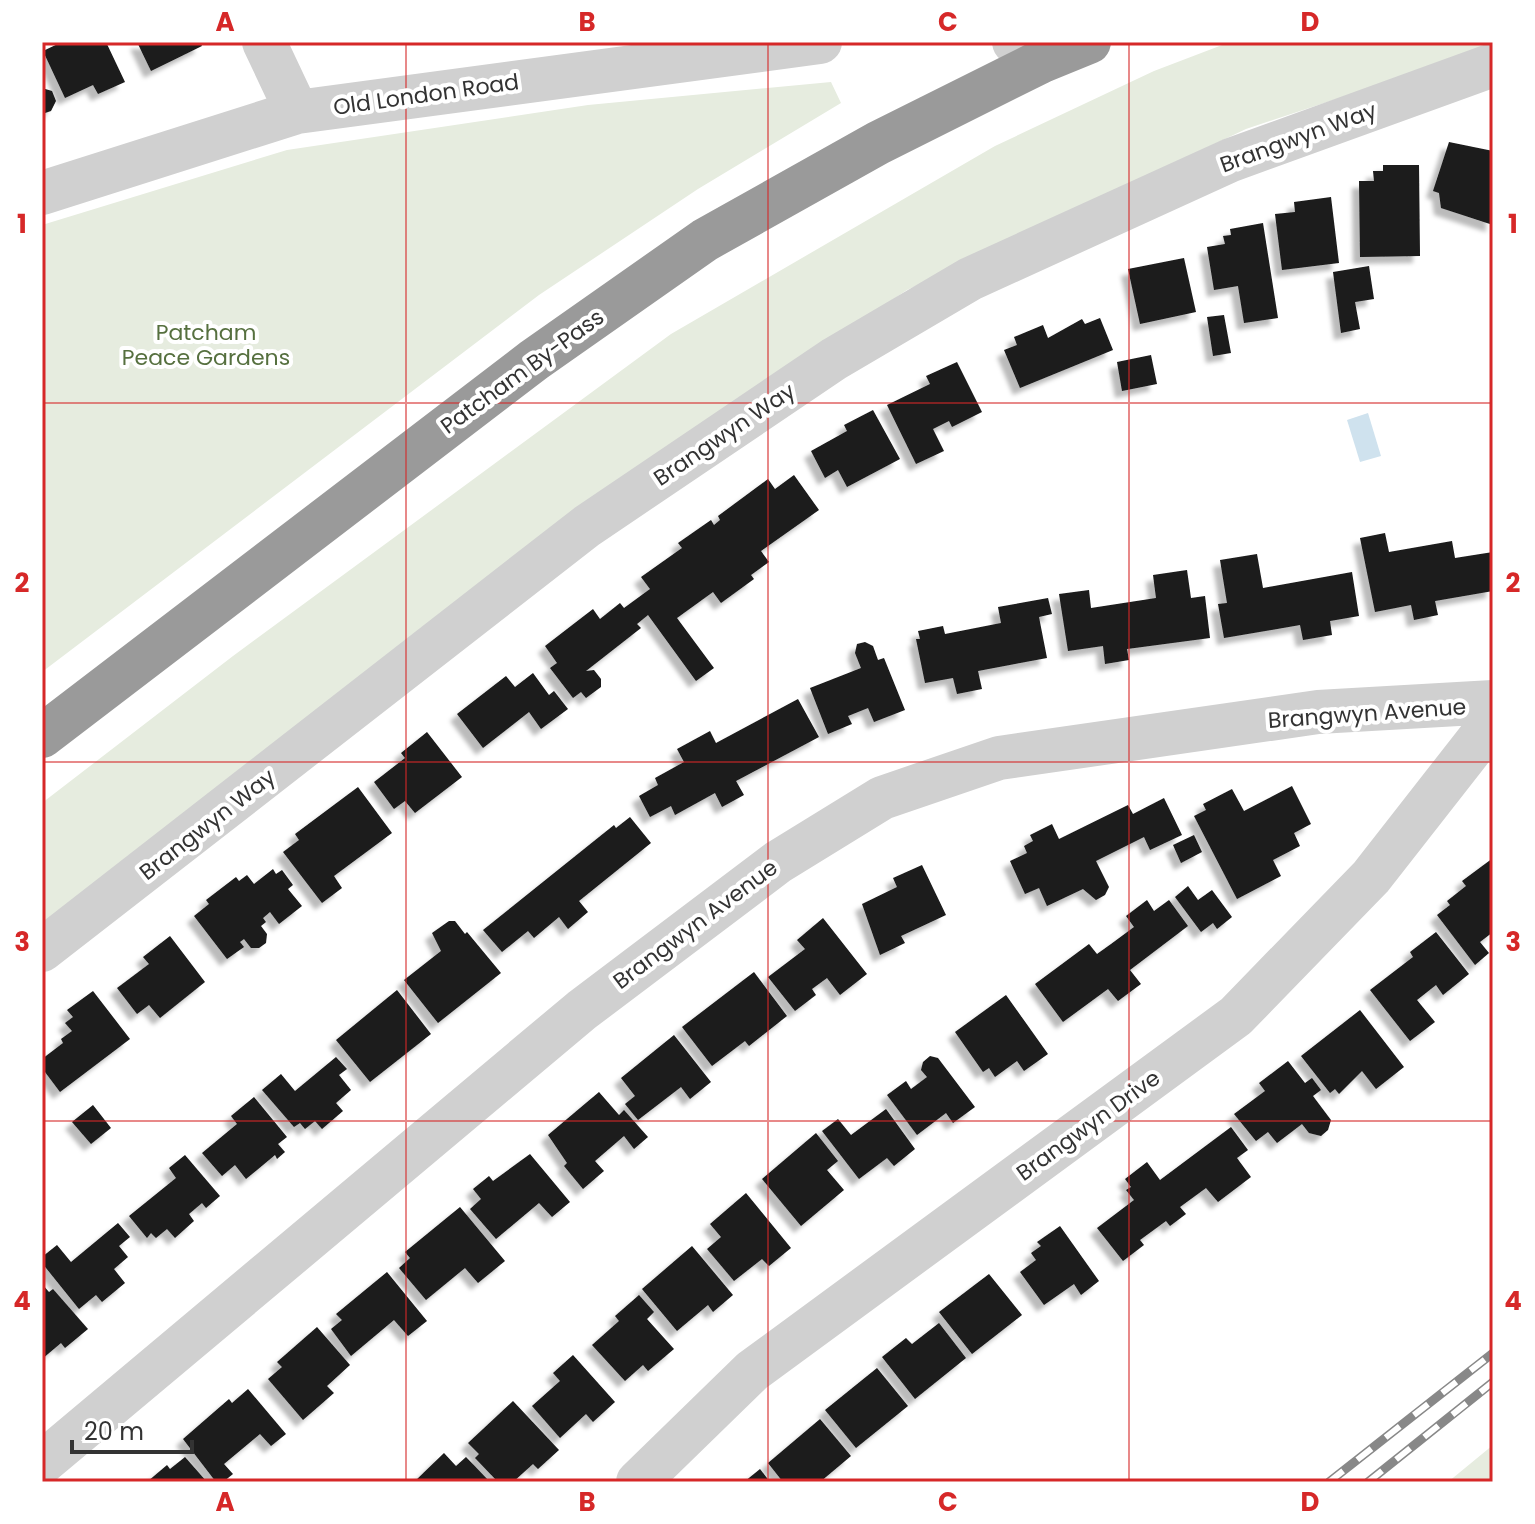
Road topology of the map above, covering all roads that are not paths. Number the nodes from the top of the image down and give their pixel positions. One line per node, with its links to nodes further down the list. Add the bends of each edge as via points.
1 (264, 42): 6 (street)
2 (820, 42): 6 (street, Old London Road)
3 (1089, 42): 4 (highway, Patcham By-Pass)
4 (1027, 52): 10 (highway, Patcham By-Pass, via 705,240 534,360)
5 (1493, 65): 11 (street, Brangwyn Way, via 1217,167 970,279 834,359 587,526)
6 (297, 112): 7 (street, Old London Road)
7 (42, 193)
8 (1493, 702): 12 (street, Brangwyn Avenue, via 1318,712 999,758 882,798 778,862 582,1010)
9 (1493, 721): 13 (street, Brangwyn Drive, via 1371,877 1236,1016 752,1371)
10 (42, 736)
11 (42, 950)
12 (42, 1463)
13 (638, 1482)

